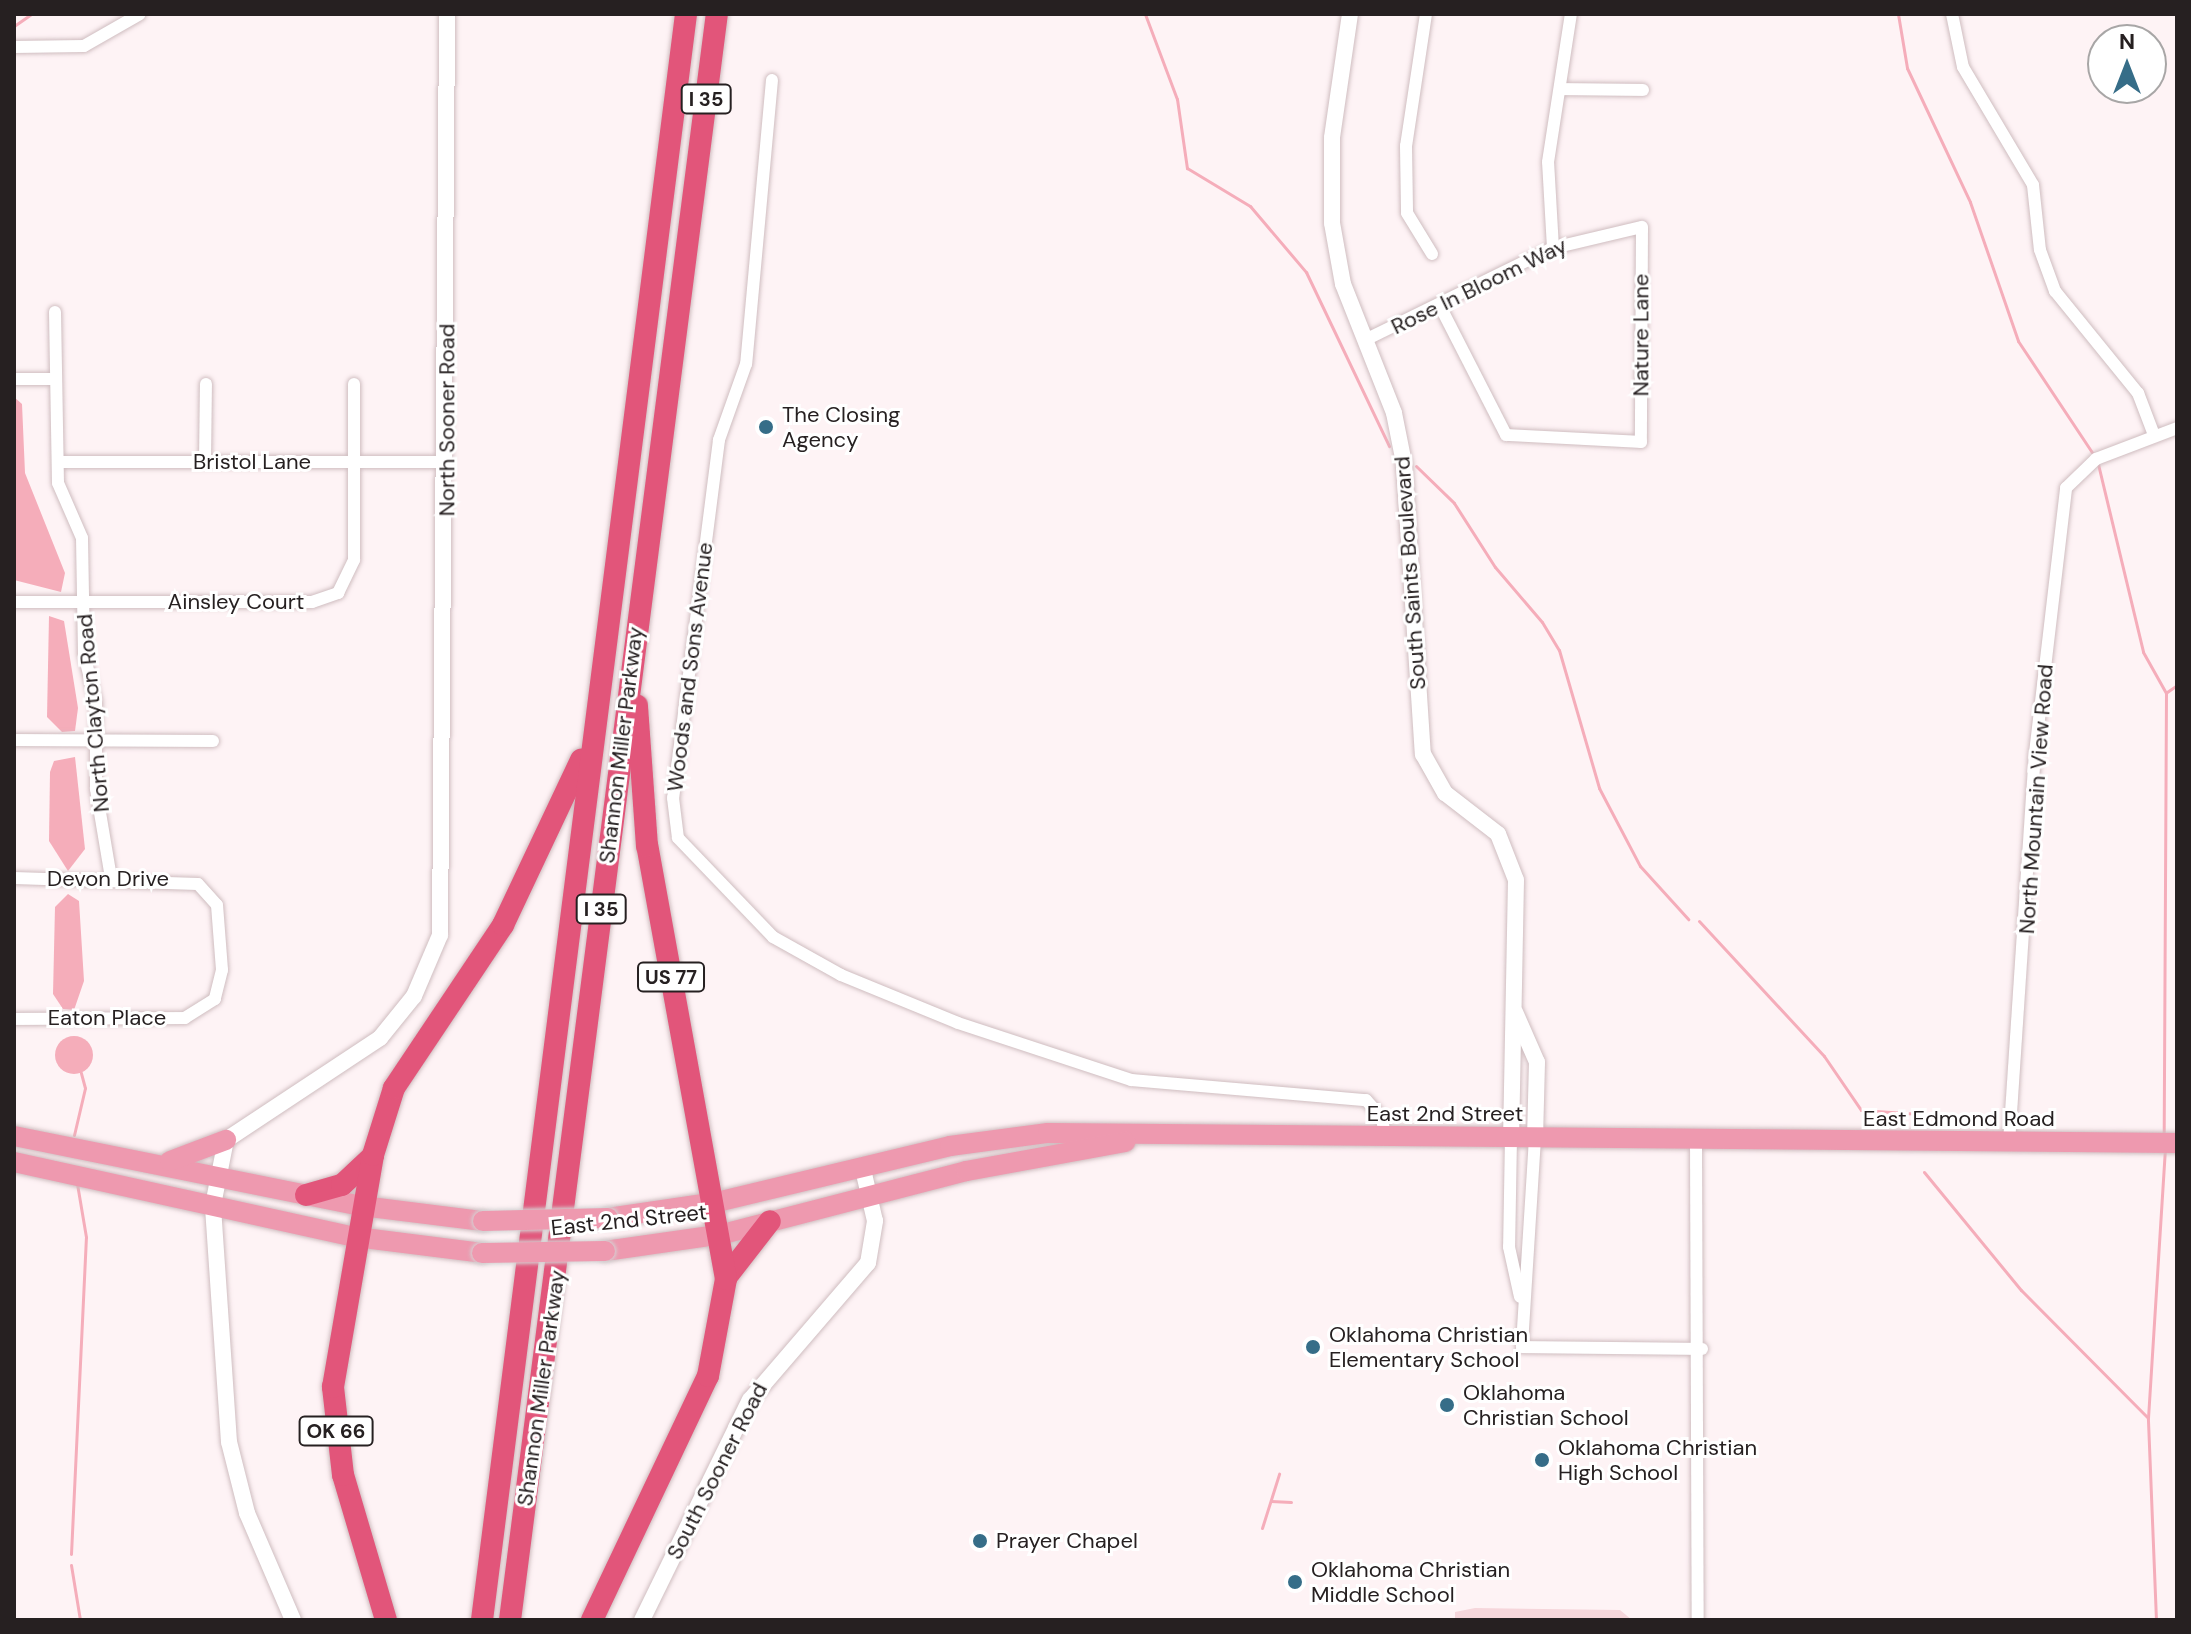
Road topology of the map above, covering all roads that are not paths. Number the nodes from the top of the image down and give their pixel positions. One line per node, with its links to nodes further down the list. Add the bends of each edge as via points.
1 (140, 14): 10 (street, via 84,46)
2 (447, 14): 30 (street, North Sooner Road)
3 (671, 14): 14 (highway)
4 (686, 14): 14 (highway, Shannon Miller Parkway / I 35)
5 (717, 14): 33 (highway, Shannon Miller Parkway / I 35)
6 (1350, 14): 20 (street, South Saints Boulevard, via 1330,181 1337,256)
7 (1426, 14): 17 (street, via 1406,146 1407,213)
8 (1571, 14): 12 (street)
9 (1952, 14): 26 (street, via 1963,67 2033,185 2040,250 2055,291 2138,393)
10 (14, 47)
11 (772, 80): 46 (street, Woods and Sons Avenue, via 746,364 719,440 673,798 678,838 773,937 828,969 958,1023 1131,1080 1233,1095 1366,1100 1382,1118)
12 (1560, 89): 13 (street); 16 (street, via 1548,162)
13 (1643, 90)
14 (666, 177): 34 (highway, Shannon Miller Parkway / I 35)
15 (1642, 227): 16 (street, Rose In Bloom Way); 18 (street, Nature Lane, via 1641,442 1506,435)
16 (1553, 248): 18 (street, Rose In Bloom Way)
17 (1432, 254)
18 (1440, 306): 20 (street, Rose In Bloom Way)
19 (55, 312): 22 (street, North Clayton Road)
20 (1365, 340): 41 (street, South Saints Boulevard, via 1394,413 1404,463 1423,754 1445,793 1485,820 1512,862)
21 (14, 379): 22 (street)
22 (55, 379): 27 (street, North Clayton Road)
23 (206, 384): 28 (street)
24 (354, 384): 29 (street, Ainsley Court)
25 (2177, 428): 26 (street, North Mountain View Road)
26 (2154, 435): 51 (street, North Mountain View Road, via 2095,460 2066,488 2035,753)
27 (58, 462): 28 (street, Bristol Lane); 32 (street, North Clayton Road, via 60,489 82,538)
28 (205, 462): 29 (street, Bristol Lane)
29 (353, 462): 30 (street, Bristol Lane); 32 (street, Ainsley Court, via 353,566 331,597)
30 (447, 462): 48 (street, North Sooner Road, via 446,826 440,935 398,1019 354,1060)
31 (14, 602): 32 (street, Ainsley Court)
32 (83, 603): 36 (street, North Clayton Road)
33 (636, 623): 60 (highway, US 77, via 647,846); 72 (highway, Shannon Miller Parkway / I 35)
34 (592, 733): 53 (highway, via 523,891 394,1088); 71 (highway, Shannon Miller Parkway / I 35)
35 (14, 740): 36 (street)
36 (97, 740): 37 (street); 39 (street, North Clayton Road)
37 (213, 741)
38 (14, 878): 39 (street, Devon Drive)
39 (111, 878): 40 (street, Devon Drive, via 198,884 214,898)
40 (221, 926): 42 (street, Eaton Place, via 219,992 195,1015)
41 (1515, 1012): 45 (street, South Saints Boulevard); 47 (street, South Saints Boulevard, via 1537,1062)
42 (14, 1019)
43 (14, 1136): 55 (main road, East 2nd Street)
44 (1150, 1137): 46 (main road, East 2nd Street); 56 (main road, East 2nd Street, via 1048,1133); 59 (main road, East 2nd Street)
45 (1511, 1137): 46 (main road, East 2nd Street); 47 (main road, East 2nd Street); 67 (street, South Saints Boulevard, via 1509,1247)
46 (1385, 1138)
47 (1535, 1138): 49 (main road, East 2nd Street); 67 (street, South Saints Boulevard, via 1533,1243)
48 (226, 1140): 55 (main road); 57 (street)
49 (1696, 1141): 50 (main road, East 2nd Street); 68 (street)
50 (1740, 1143): 51 (main road, East Edmond Road)
51 (2009, 1143): 52 (main road, East Edmond Road)
52 (2177, 1143)
53 (373, 1155): 58 (highway, via 342,1185); 62 (highway)
54 (14, 1162): 61 (main road, East 2nd Street)
55 (162, 1163): 57 (main road, East 2nd Street)
56 (862, 1165): 59 (street, South Sooner Road); 60 (main road)
57 (218, 1175): 58 (main road, East 2nd Street); 61 (street)
58 (306, 1195): 62 (main road, East 2nd Street)
59 (870, 1196): 63 (main road, East 2nd Street); 74 (street, South Sooner Road, via 872,1252 750,1400)
60 (717, 1202): 62 (main road, East 2nd Street, bridge, via 608,1218 483,1221); 64 (highway, US 77)
61 (213, 1205): 65 (main road, East 2nd Street); 69 (street, via 229,1442 247,1513)
62 (362, 1206): 65 (highway, OK 66)
63 (770, 1221): 64 (main road, East 2nd Street); 66 (highway, via 741,1250)
64 (723, 1234): 65 (main road, East 2nd Street, bridge, via 605,1251 482,1253); 66 (highway)
65 (356, 1237): 70 (highway, OK 66, via 334,1360 334,1412 343,1475)
66 (726, 1279): 73 (highway, via 708,1376)
67 (1521, 1300): 68 (street, South Saints Boulevard, via 1522,1347)
68 (1702, 1349): 75 (street)
69 (293, 1620)
70 (386, 1620)
71 (482, 1620)
72 (510, 1620)
73 (592, 1620)
74 (642, 1620)
75 (1698, 1620)

